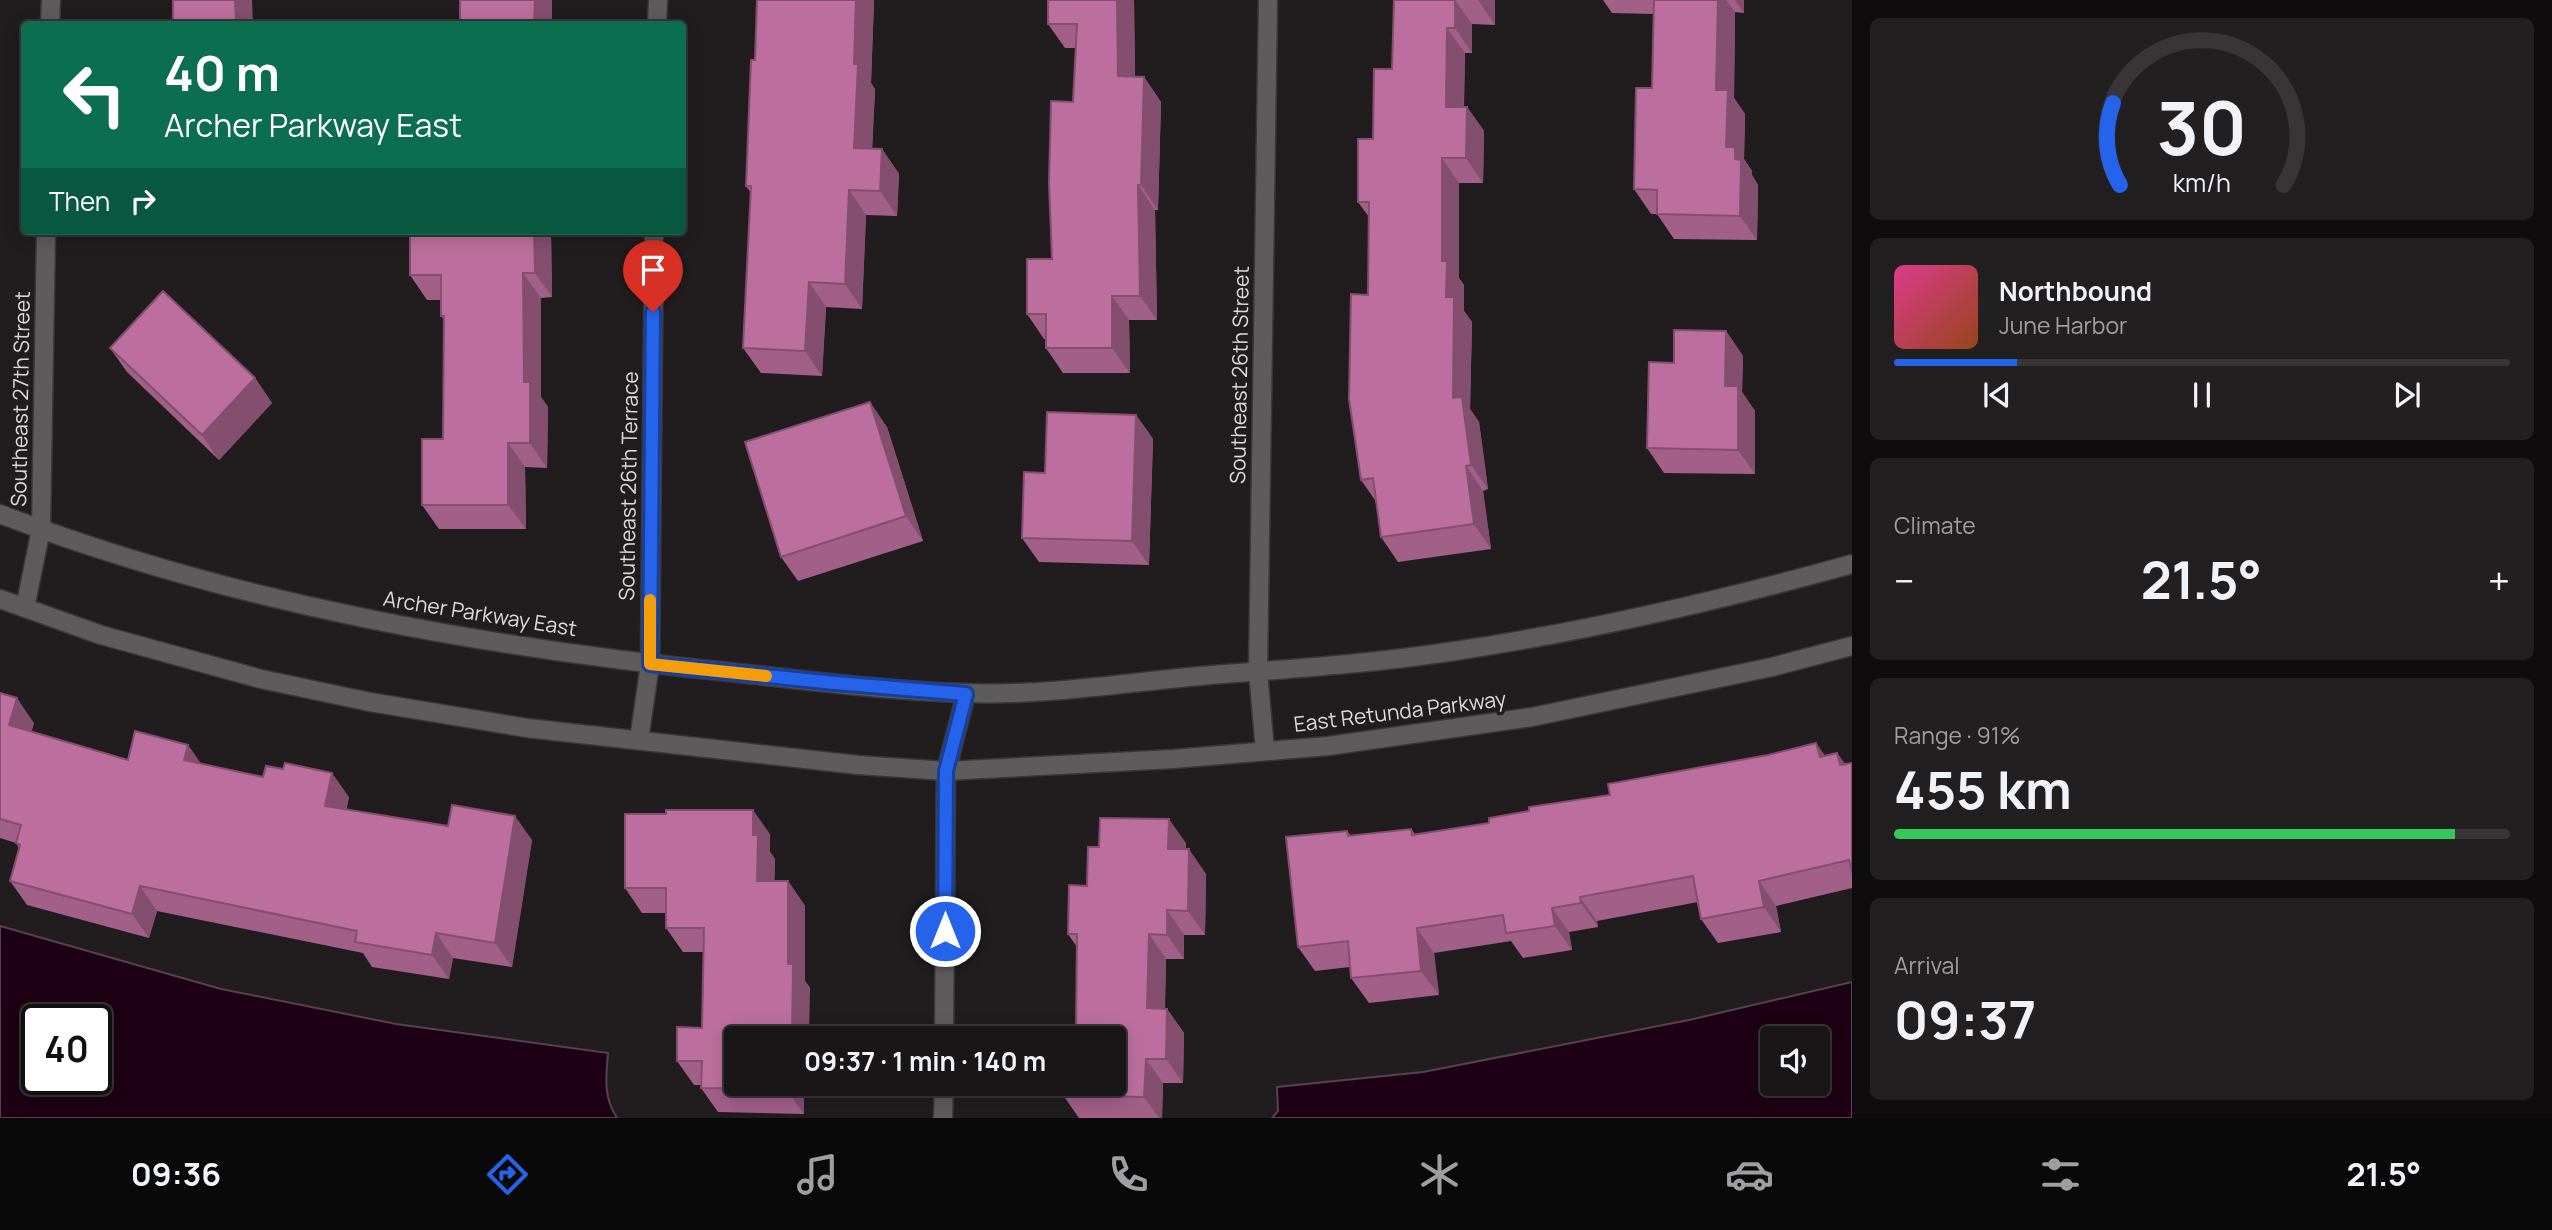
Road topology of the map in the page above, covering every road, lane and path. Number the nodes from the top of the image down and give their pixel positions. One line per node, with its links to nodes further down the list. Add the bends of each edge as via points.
1 (51, 0): 4 (street)
2 (658, 0): 5 (street)
3 (1268, 0): 15 (street, Southeast 26th Street)
4 (50, 21)
5 (657, 21)
6 (46, 235): 9 (street, Southeast 27th Street)
7 (654, 235): 14 (street, Southeast 26th Terrace)
8 (0, 514): 9 (street, Archer Parkway East)
9 (41, 529): 12 (street, Southeast 27th Street); 14 (street, Archer Parkway East, via 304,606 425,631)
10 (1852, 564): 15 (street, via 1602,625 1452,652)
11 (0, 599): 12 (street)
12 (25, 608): 17 (street, via 101,635 261,679 527,728)
13 (1852, 646): 18 (street, East Retunda Parkway, via 1532,717)
14 (650, 664): 16 (street, Archer Parkway East); 17 (street, Southeast 26th Terrace)
15 (1258, 671): 16 (street); 18 (street, Southeast 26th Street)
16 (966, 694): 19 (street)
17 (639, 740): 19 (street)
18 (1265, 751): 19 (street, East Retunda Parkway)
19 (946, 771): 20 (street)
20 (944, 1026)
21 (944, 1096): 22 (street)
22 (943, 1118)

